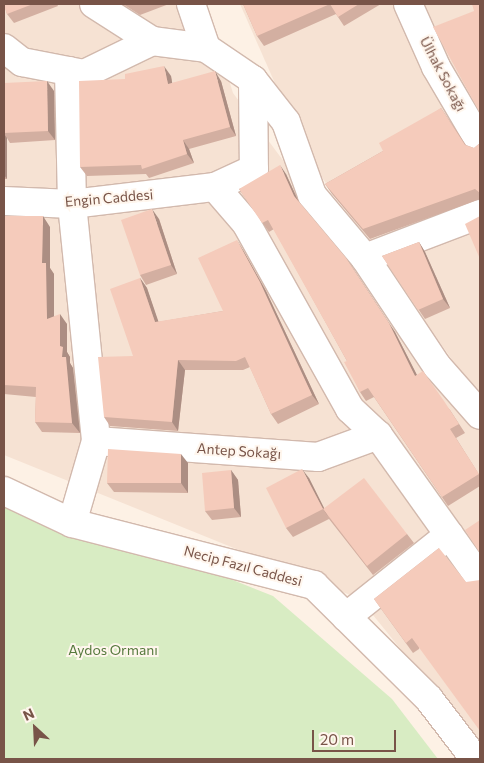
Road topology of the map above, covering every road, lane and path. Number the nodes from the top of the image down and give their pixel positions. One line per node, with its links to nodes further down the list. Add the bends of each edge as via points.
1 (94, 4): 4 (street)
2 (191, 4): 6 (street)
3 (408, 4): 9 (street, Ülhak Sokağı, via 436,67)
4 (152, 42): 6 (street); 7 (street, via 84,74)
5 (4, 48): 7 (street, via 22,62)
6 (206, 48): 8 (street)
7 (69, 71): 12 (street)
8 (253, 80): 10 (street, Engin Caddesi, via 254,169); 14 (street, via 286,122 312,195)
9 (480, 142)
10 (215, 188): 12 (street, Engin Caddesi); 16 (street, via 246,222 350,409)
11 (4, 201): 12 (street, Engin Caddesi)
12 (72, 204): 17 (street)
13 (480, 214): 14 (street)
14 (365, 258): 15 (street, via 437,366)
15 (480, 415)
16 (378, 435): 17 (street, Antep Sokağı, via 318,457); 20 (street)
17 (96, 441): 19 (street)
18 (4, 491): 19 (street, Necip Fazıl Caddesi)
19 (72, 523): 22 (street, Necip Fazıl Caddesi, via 314,585)
20 (449, 535): 21 (street); 22 (street)
21 (480, 578)
22 (346, 617): 23 (street, Necip Fazıl Caddesi, via 429,699)
23 (475, 759)

